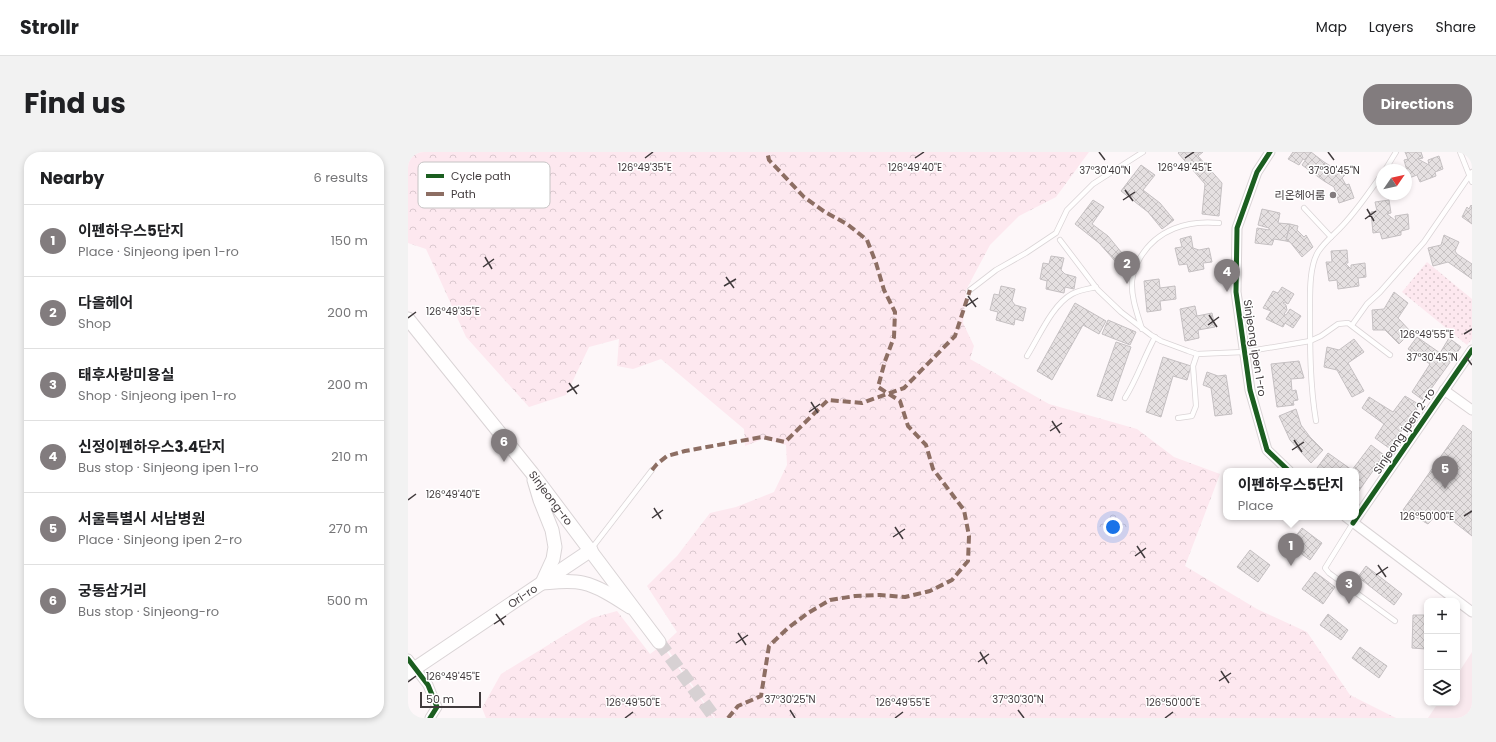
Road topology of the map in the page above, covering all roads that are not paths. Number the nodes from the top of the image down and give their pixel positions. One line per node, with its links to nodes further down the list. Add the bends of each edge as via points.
1 (1142, 152): 14 (lane, via 1093,184 1067,210 1056,233 996,270)
2 (1270, 152): 21 (street, Sinjeong ipen 1-ro, via 1257,172 1237,228 1236,292)
3 (1396, 152): 5 (lane)
4 (1460, 152): 6 (lane)
5 (1389, 164)
6 (1471, 174): 7 (lane); 16 (lane, via 1424,242 1367,304)
7 (1472, 182)
8 (1376, 183): 11 (lane, via 1359,207)
9 (1304, 208): 11 (lane)
10 (1219, 223): 17 (lane, via 1200,222 1184,225 1165,233 1149,245 1135,268 1132,279)
11 (1331, 237): 19 (lane, via 1314,262 1310,285)
12 (1060, 240): 13 (lane)
13 (1096, 286): 17 (lane, via 1110,302); 24 (lane, via 1072,294 1062,301)
14 (970, 290)
15 (408, 319): 32 (main road, Sinjeong-ro)
16 (1352, 325): 19 (lane, via 1338,324); 23 (lane)
17 (1142, 328): 18 (lane)
18 (1155, 337): 22 (lane); 26 (lane)
19 (1310, 341): 21 (lane); 29 (lane, via 1312,398)
20 (1472, 350): 25 (street, Sinjeong ipen 2-ro)
21 (1244, 352): 22 (lane); 30 (street, Sinjeong ipen 1-ro, via 1250,390 1267,450)
22 (1197, 354): 28 (lane, via 1192,366 1196,406 1192,416)
23 (1390, 355)
24 (1027, 356)
25 (1444, 390): 27 (street); 33 (street, Sinjeong ipen 2-ro)
26 (1125, 398)
27 (1472, 410)
28 (1178, 418)
29 (1316, 421)
30 (1286, 468)
31 (652, 470): 37 (lane)
32 (532, 473): 37 (main road, Sinjeong-ro); 38 (main road, via 555,548)
33 (1359, 516)
34 (1350, 520): 36 (street)
35 (1356, 520): 36 (street, Sinjeong ipen 2-ro)
36 (1354, 523): 40 (street); 41 (lane, via 1325,568)
37 (591, 550): 38 (main road, Ori-ro); 39 (main road, Sinjeong-ro)
38 (542, 583): 39 (main road, via 583,583); 43 (main road, Ori-ro)
39 (636, 610): 42 (main road, Sinjeong-ro)
40 (1472, 612)
41 (1395, 621)
42 (659, 642)
43 (410, 667): 44 (street, via 428,685 438,707)
44 (430, 718)

